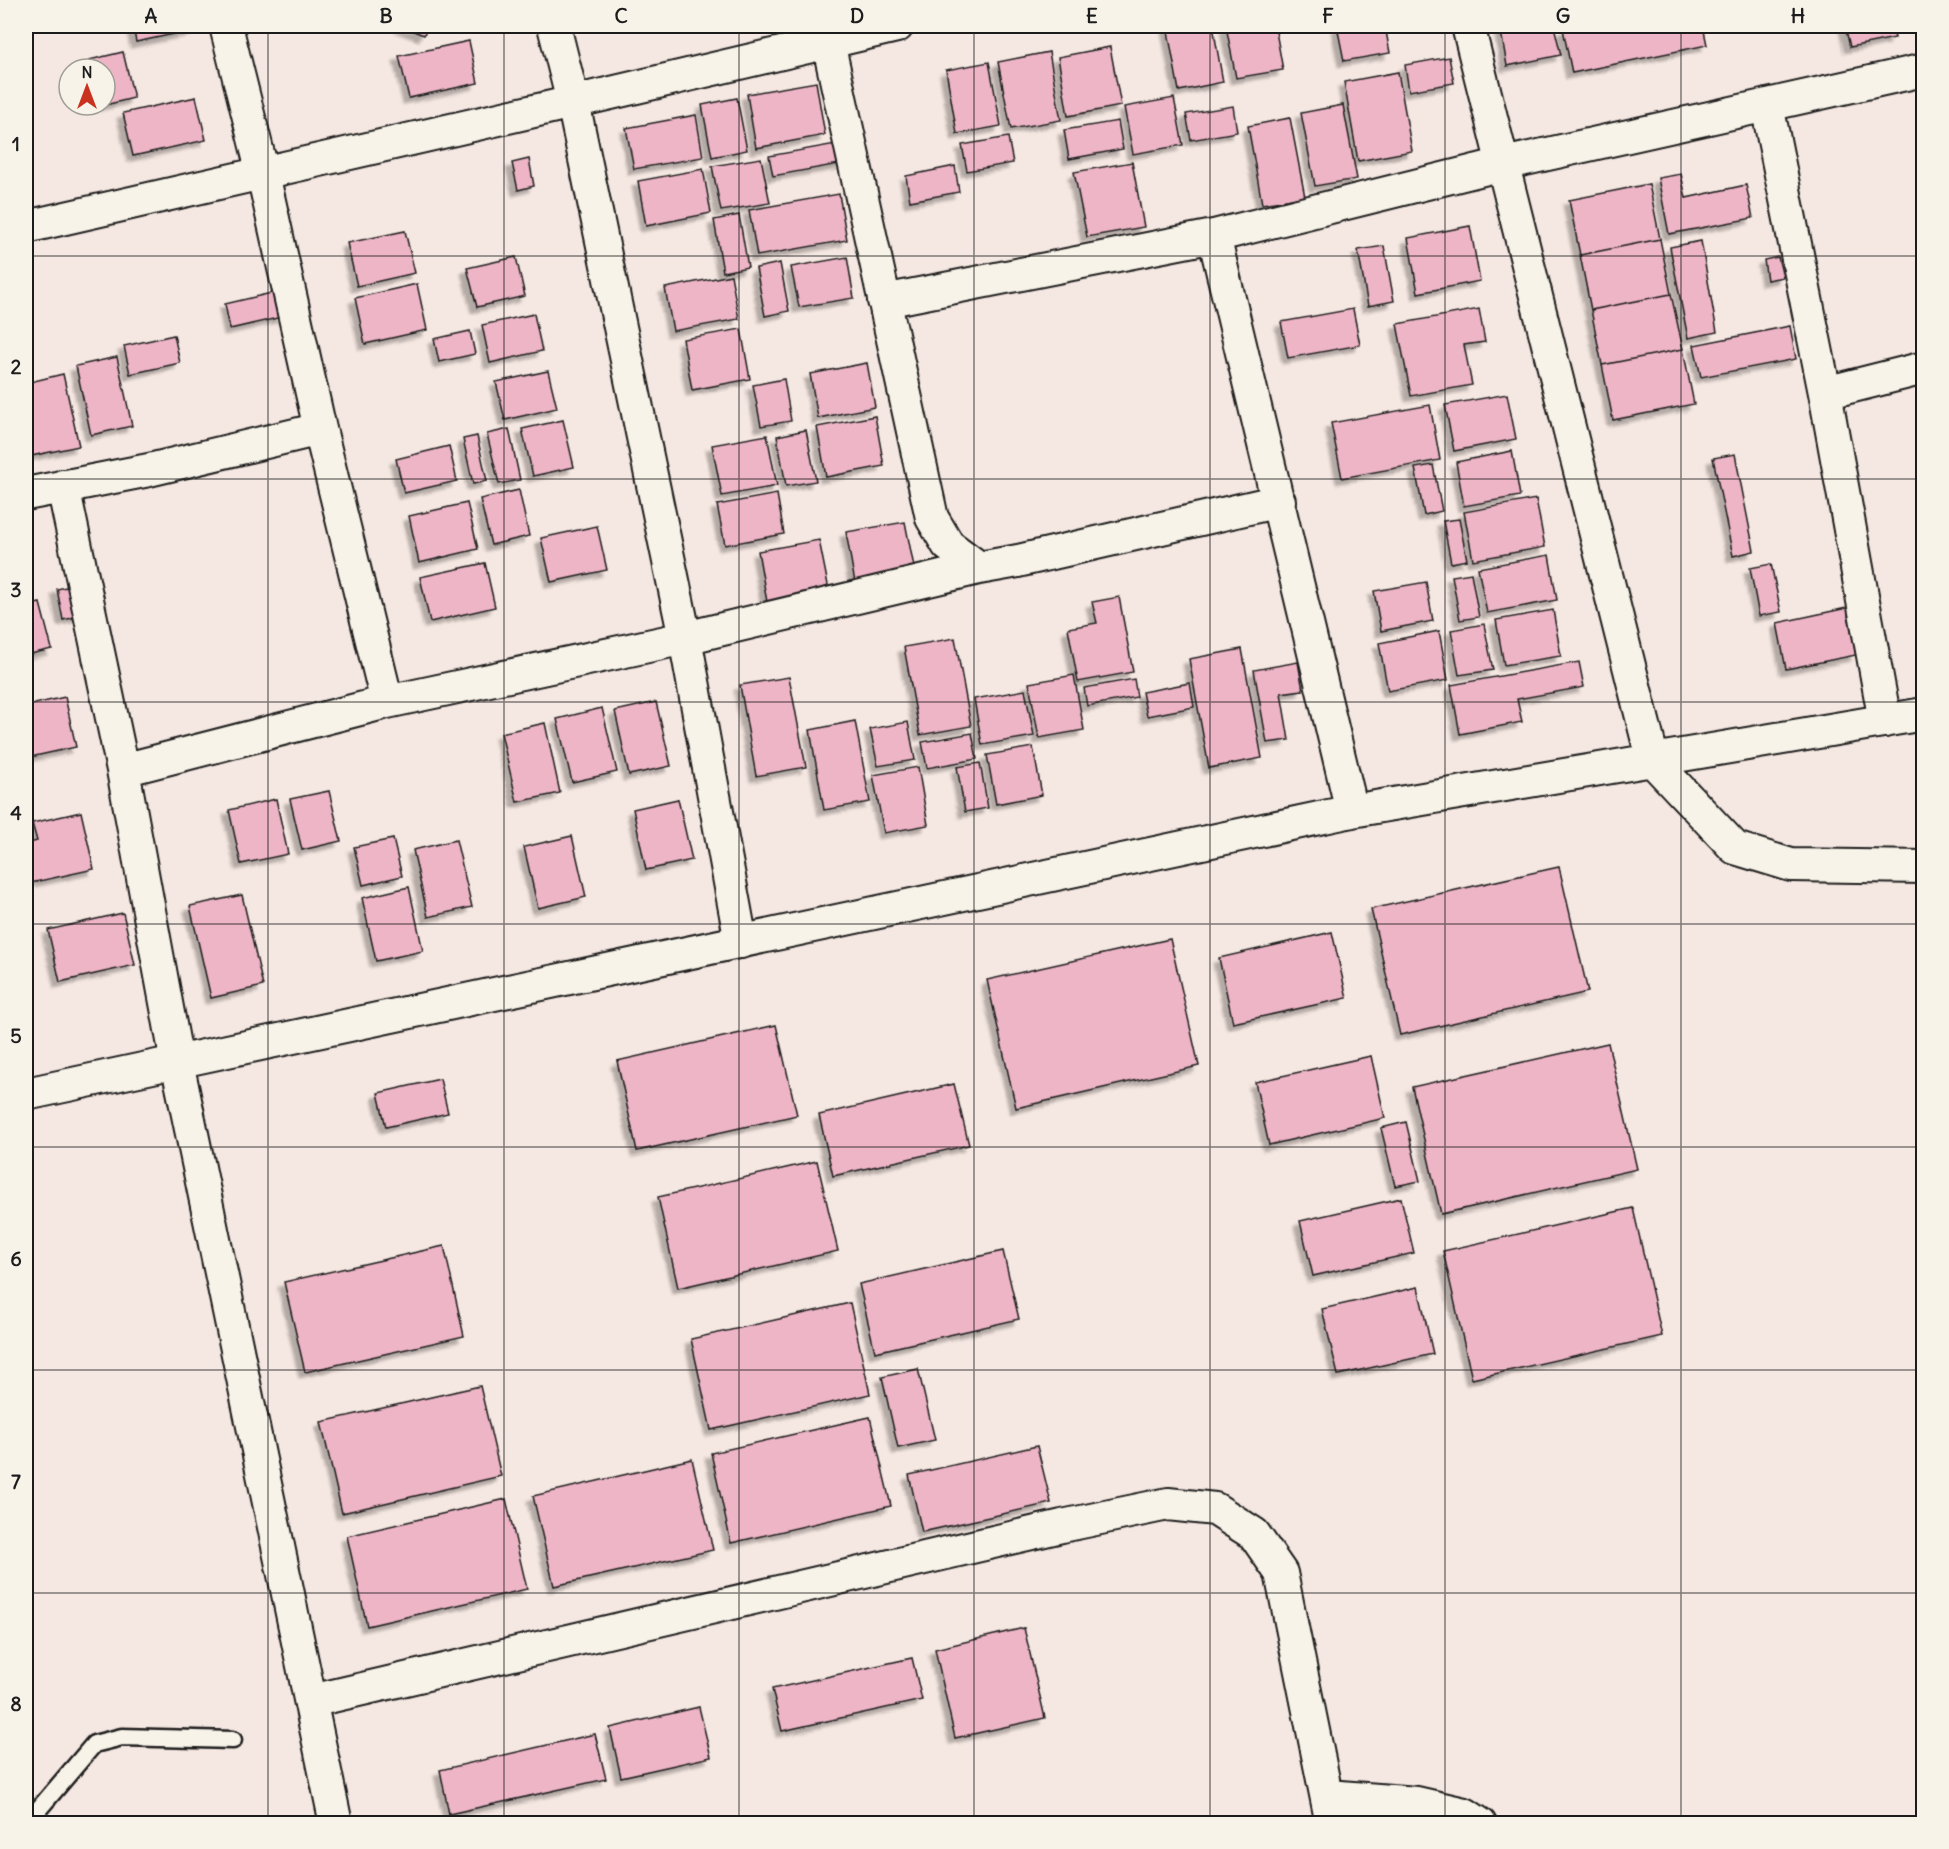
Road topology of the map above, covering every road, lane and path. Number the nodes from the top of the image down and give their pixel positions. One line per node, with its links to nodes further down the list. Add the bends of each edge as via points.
1 (226, 26): 10 (street)
2 (554, 26): 7 (street)
3 (897, 26): 5 (street)
4 (1468, 26): 9 (street)
5 (828, 42): 7 (street); 13 (street)
6 (1923, 70): 8 (street)
7 (573, 102): 10 (street); 21 (street)
8 (1767, 105): 9 (street); 15 (street)
9 (1503, 164): 12 (street); 25 (street)
10 (263, 174): 11 (street); 16 (street)
11 (26, 227)
12 (1214, 236): 13 (street); 19 (street)
13 (884, 301): 20 (street, via 932,518 948,545)
14 (1923, 368): 15 (street)
15 (1825, 393): 24 (street)
16 (320, 429): 17 (street, via 149,470); 22 (street)
17 (63, 486): 18 (street); 26 (street)
18 (26, 494)
19 (1279, 501): 20 (street); 27 (street)
20 (979, 568): 21 (street)
21 (685, 638): 22 (street); 29 (street)
22 (387, 702): 26 (street)
23 (1923, 714): 24 (street)
24 (1885, 721): 25 (street)
25 (1653, 761): 27 (street); 28 (street, via 1735,848 1791,866)
26 (123, 770): 30 (street)
27 (1352, 811): 29 (street)
28 (1923, 867)
29 (741, 942): 30 (street)
30 (177, 1062): 31 (street); 32 (street)
31 (26, 1094)
32 (311, 1701): 34 (street, via 1062,1526 1168,1504 1215,1509 1254,1534 1281,1573); 36 (street)
33 (233, 1740): 35 (lane, via 122,1737 94,1744)
34 (1330, 1810): 37 (street, via 1417,1803 1465,1814)
35 (26, 1824)
36 (336, 1824)
37 (1480, 1824)

